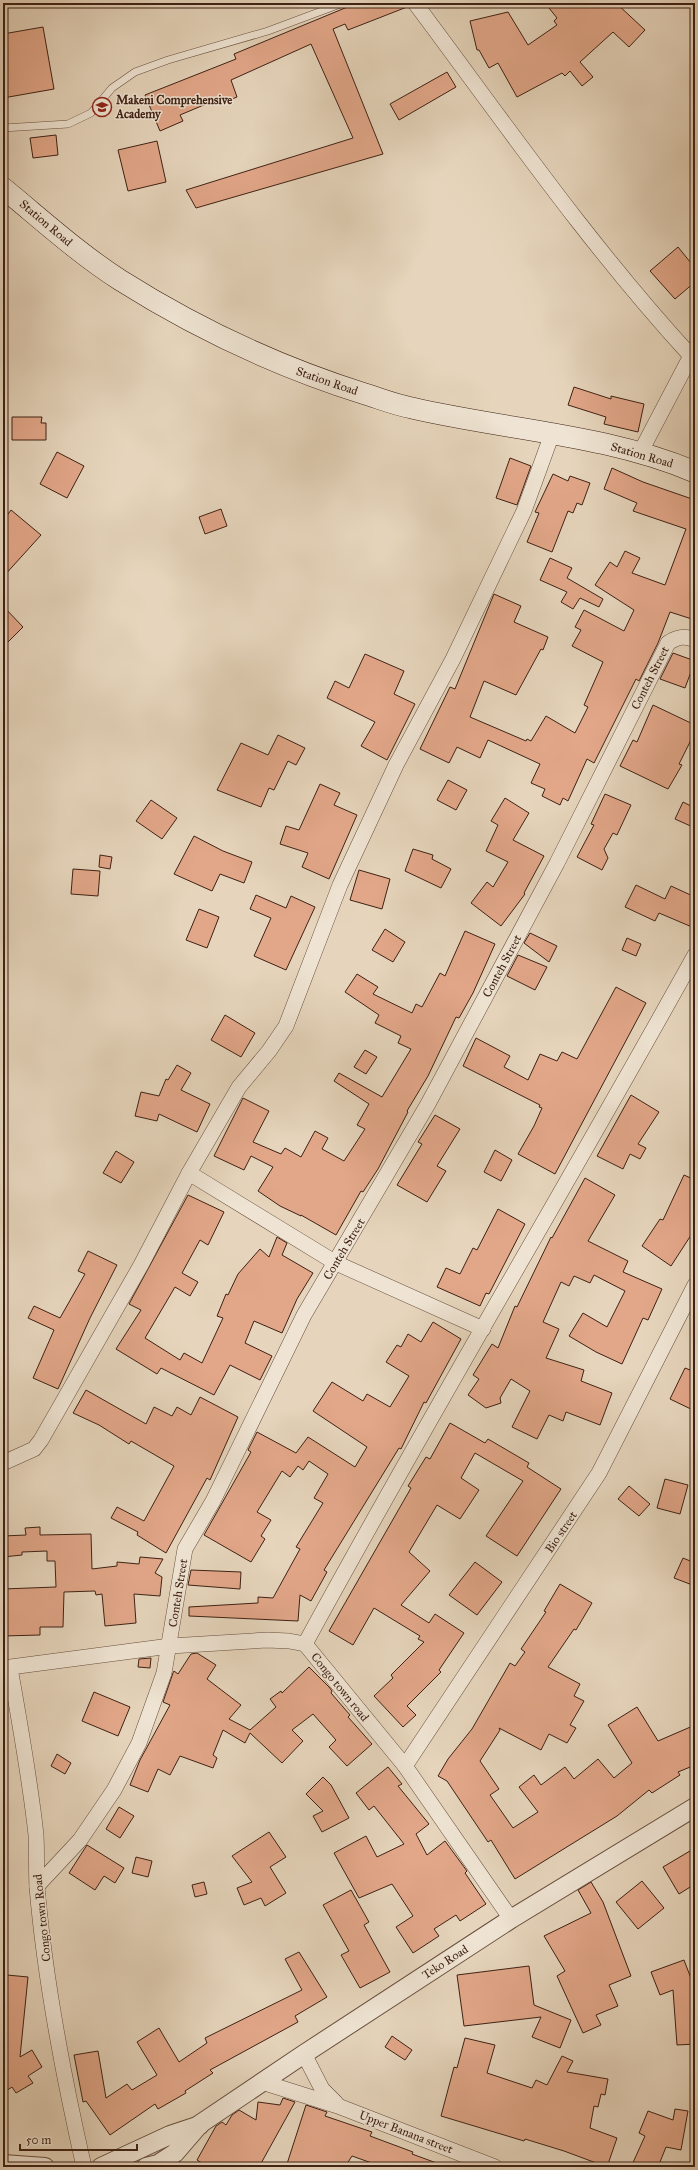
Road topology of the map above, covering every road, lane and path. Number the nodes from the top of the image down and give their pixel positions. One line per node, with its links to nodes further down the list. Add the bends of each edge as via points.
1 (343, 3): 3 (lane, via 268,31 135,72 112,88 91,113 68,124)
2 (415, 3): 5 (street, via 578,222 641,301)
3 (3, 128)
4 (3, 188): 6 (main road, Station Road, via 69,243 119,280 236,344 296,371 411,408)
5 (692, 351): 7 (street)
6 (552, 434): 7 (main road, Station Road); 11 (street, via 524,511 453,659 396,765 340,885 286,1026 239,1087)
7 (640, 453): 8 (main road, Station Road)
8 (695, 472)
9 (695, 640): 12 (street, Conteh Street, via 677,637 668,643 557,863 428,1104)
10 (695, 956): 14 (street)
11 (189, 1173): 12 (street); 15 (street, via 141,1265 41,1440 34,1449)
12 (336, 1263): 14 (street); 17 (street, Conteh Street, via 304,1315 213,1501 185,1549)
13 (695, 1285): 19 (street, Bio street, via 599,1474)
14 (483, 1329): 16 (street, via 375,1515)
15 (3, 1464)
16 (305, 1644): 17 (street, Congo town road, via 267,1640); 19 (street, Congo town road)
17 (170, 1646): 18 (street, Congo town road); 21 (street, Conteh Street, via 164,1673 138,1743 114,1790 80,1840)
18 (6, 1668): 21 (street, Congo town Road, via 30,1789 36,1838)
19 (405, 1766): 22 (street, Congo town road)
20 (695, 1807): 22 (street, Teko Road)
21 (37, 1886): 31 (street, Congo town Road, via 49,1982 69,2102)
22 (511, 1919): 23 (street, Teko Road)
23 (304, 2054): 24 (street, Teko Road); 25 (street, Upper Banana street, via 322,2089)
24 (262, 2082): 25 (street, Upper Banana street); 26 (street, Teko Road)
25 (338, 2106): 34 (street, Upper Banana street)
26 (200, 2124): 27 (street, Teko Road); 28 (street, Teko Road)
27 (170, 2135): 28 (street); 32 (street, Teko Road)
28 (176, 2160): 33 (street, Teko Road)
29 (3, 2164): 30 (street)
30 (45, 2167)
31 (84, 2167)
32 (101, 2167)
33 (146, 2167)
34 (495, 2167)

